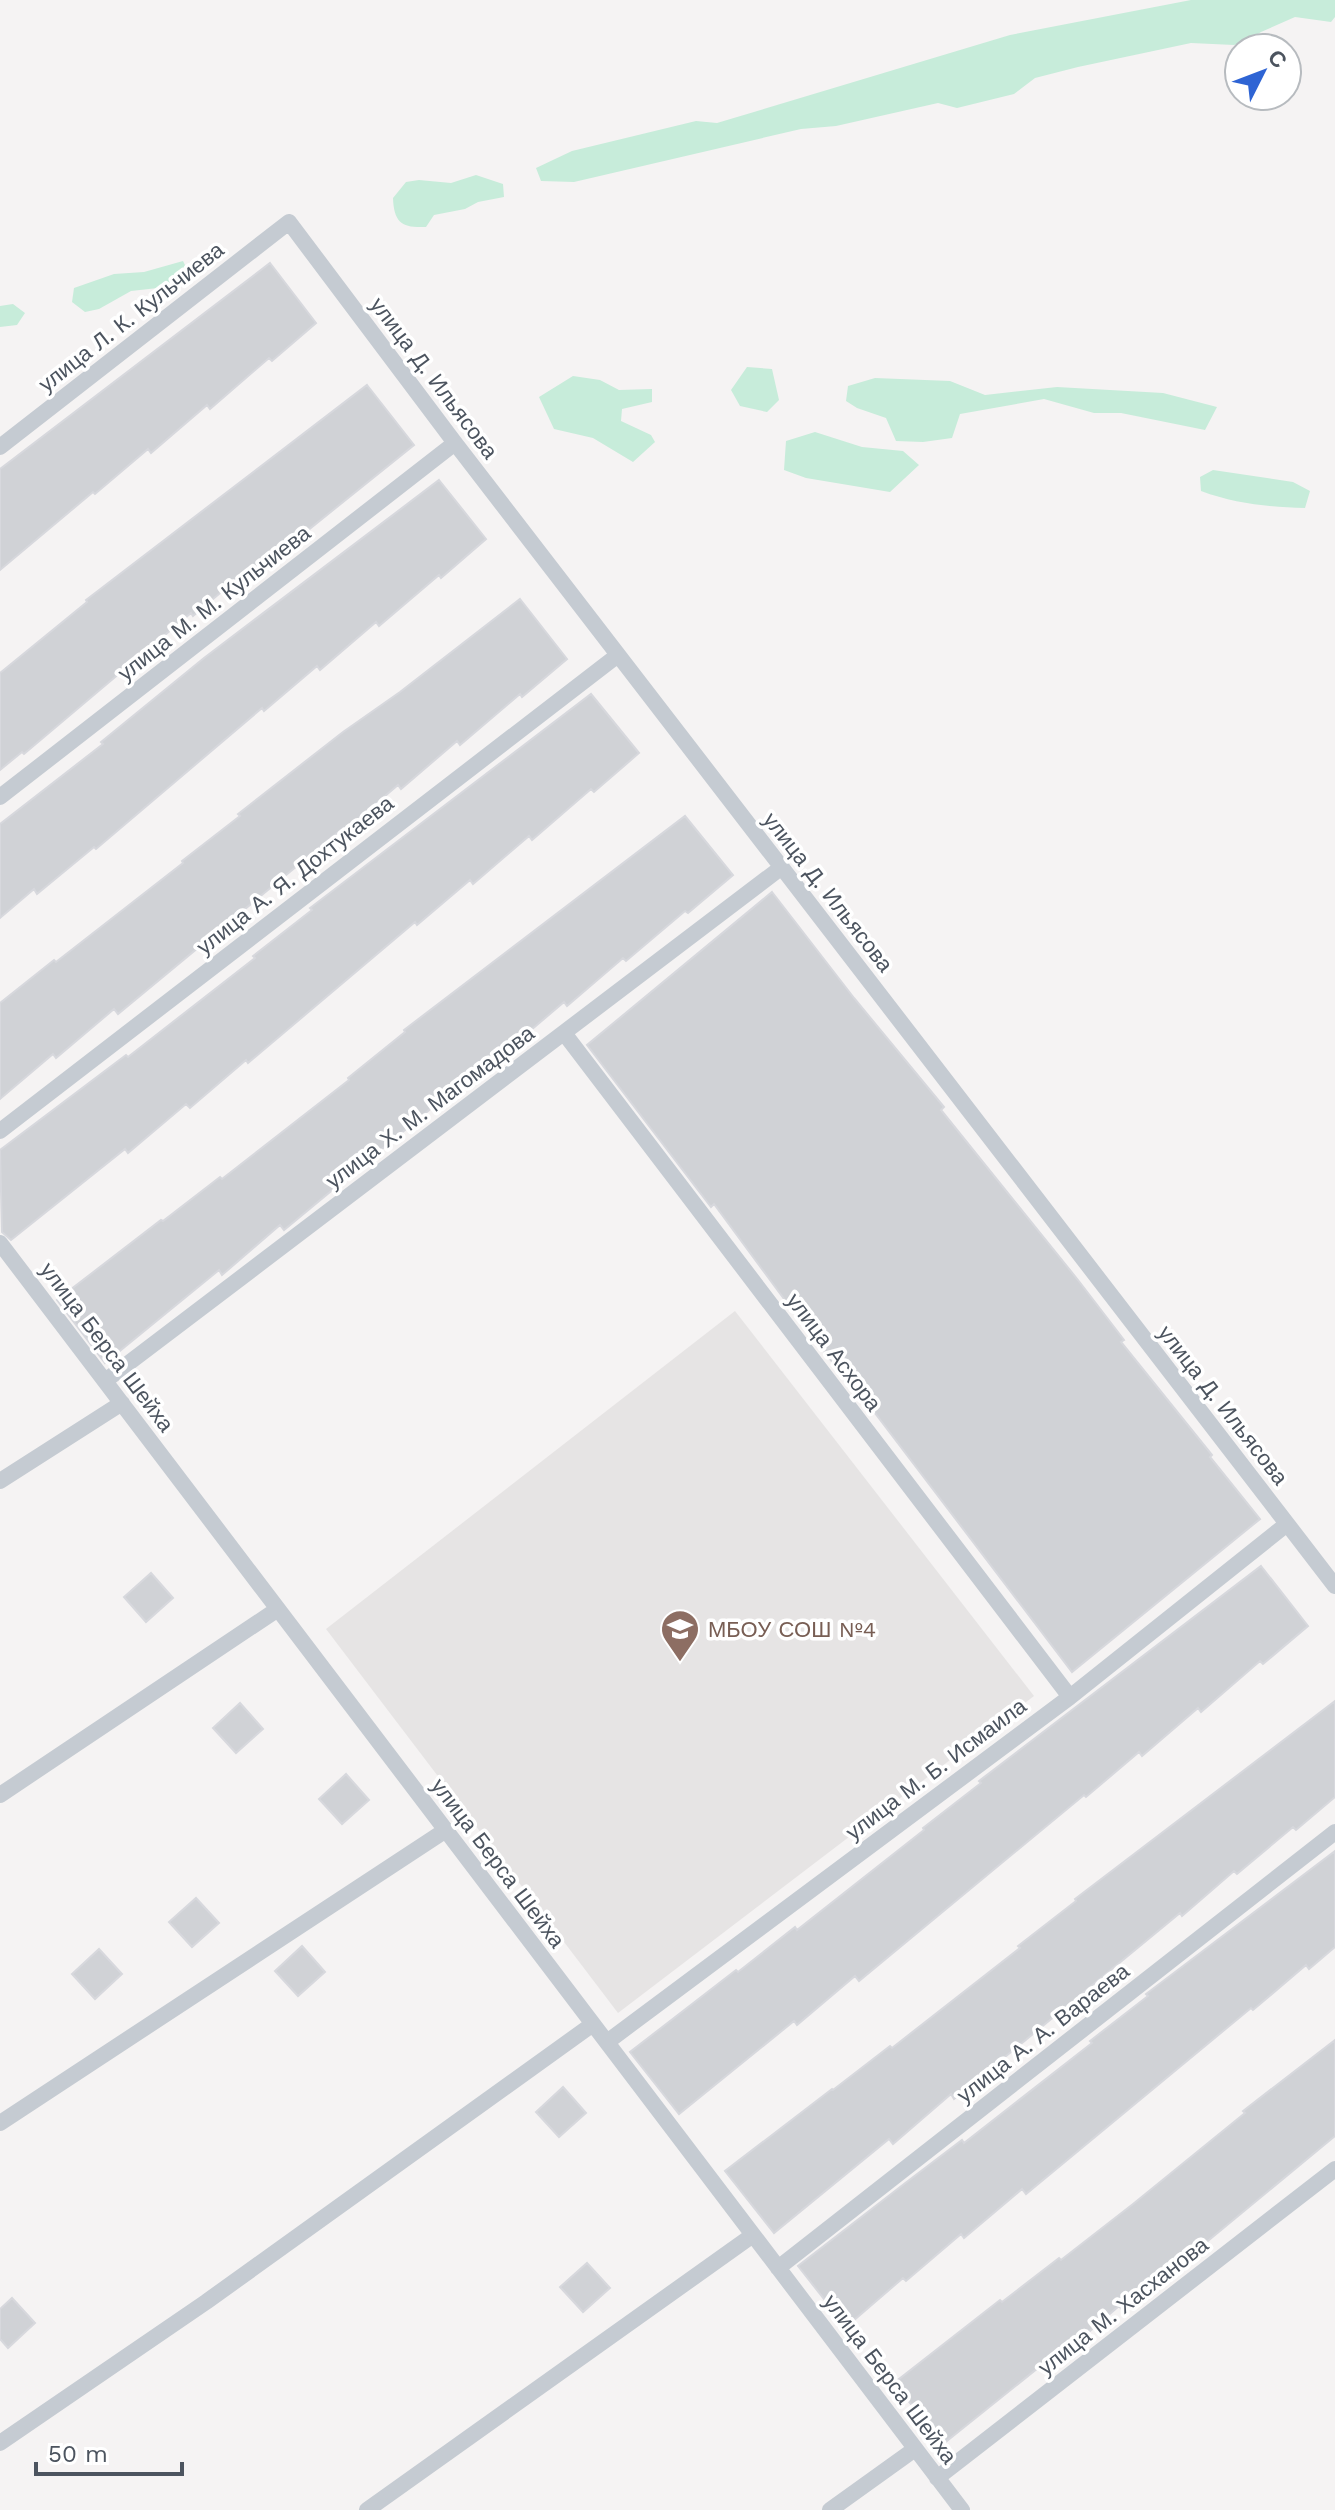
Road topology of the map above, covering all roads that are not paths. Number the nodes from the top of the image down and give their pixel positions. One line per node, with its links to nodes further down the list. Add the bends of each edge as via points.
1 (289, 222): 2 (street, улица Д. Ильясова); 3 (street, улица Л. К. Кульчиева)
2 (455, 443): 4 (street, улица Д. Ильясова); 5 (street, улица М. М. Кульчиева)
3 (0, 447)
4 (618, 655): 6 (street, улица Д. Ильясова); 8 (street, улица А. Я. Дохтукаева)
5 (0, 797)
6 (782, 867): 7 (street, улица Х. М. Магомадова); 13 (street, улица Д. Ильясова)
7 (564, 1033): 10 (street, улица Х. М. Магомадова); 16 (street, улица Асхора)
8 (0, 1131)
9 (0, 1243): 10 (street, улица Берса Шейха)
10 (105, 1381): 11 (street, улица Берса Шейха)
11 (122, 1403): 12 (street); 15 (street, улица Берса Шейха)
12 (0, 1481)
13 (1287, 1524): 14 (street, улица Д. Ильясова); 16 (street, улица М. Б. Исмаила)
14 (1335, 1586)
15 (278, 1609): 17 (street); 18 (street, улица Берса Шейха)
16 (1070, 1697): 21 (street, улица М. Б. Исмаила)
17 (0, 1795)
18 (446, 1830): 20 (street, улица Берса Шейха); 22 (street)
19 (1335, 1832): 25 (street, улица А. А. Вараева)
20 (593, 2024): 21 (street, улица Берса Шейха); 26 (street)
21 (607, 2042): 24 (street, улица Берса Шейха)
22 (0, 2123)
23 (1335, 2169): 28 (street, улица М. Хасханова)
24 (753, 2235): 25 (street, улица Берса Шейха); 29 (street)
25 (778, 2268): 27 (street, улица Берса Шейха)
26 (0, 2443)
27 (915, 2449): 28 (street, улица Берса Шейха); 30 (street)
28 (937, 2478): 31 (street, улица Берса Шейха)
29 (367, 2510)
30 (830, 2510)
31 (962, 2510)

